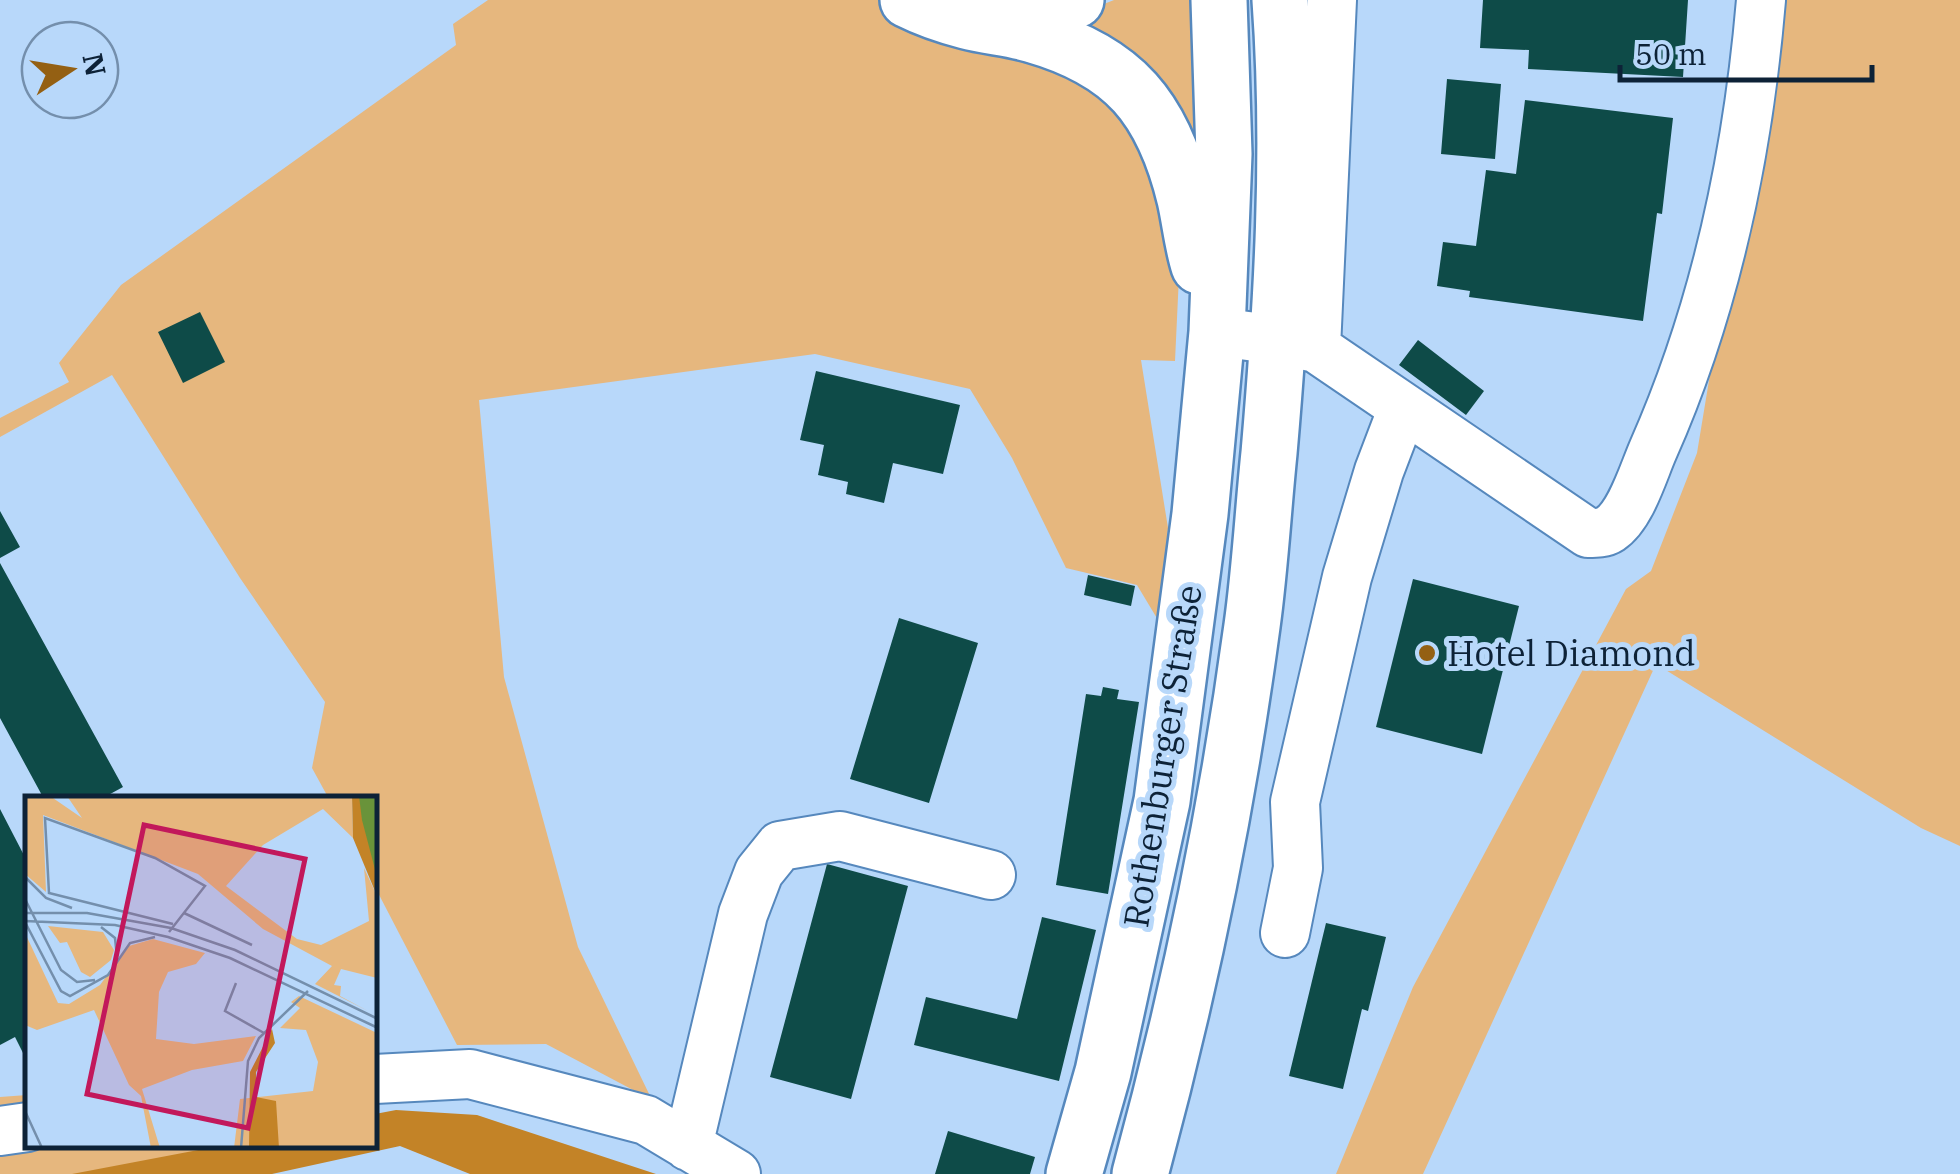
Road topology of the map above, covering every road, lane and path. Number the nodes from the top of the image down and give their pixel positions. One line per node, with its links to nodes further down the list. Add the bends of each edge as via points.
1 (908, 0): 8 (main road, via 1062,44 1090,56 1142,98 1174,160)
2 (962, 0): 3 (main road, via 1012,9)
3 (1076, 0)
4 (1219, 0): 8 (main road, Rothenburger Straße, via 1224,154)
5 (1280, 0): 9 (main road, Rothenburger Straße)
6 (1332, 0): 9 (street, Rothenburger Straße)
7 (1761, 0): 10 (street, via 1719,263 1674,403 1623,518 1606,532 1588,534)
8 (1217, 332): 9 (street); 18 (main road, Rothenburger Straße, via 1162,802)
9 (1298, 344): 10 (street); 19 (main road, Rothenburger Straße, via 1222,823)
10 (1404, 408): 12 (street, via 1347,577 1299,782 1298,868)
11 (991, 875): 16 (street, via 840,836 780,846 742,914)
12 (1286, 933)
13 (378, 1080): 16 (street, via 470,1074 646,1120)
14 (25, 1127): 15 (street)
15 (0, 1131)
16 (688, 1146): 17 (street)
17 (736, 1174)
18 (1074, 1174)
19 (1140, 1174)

